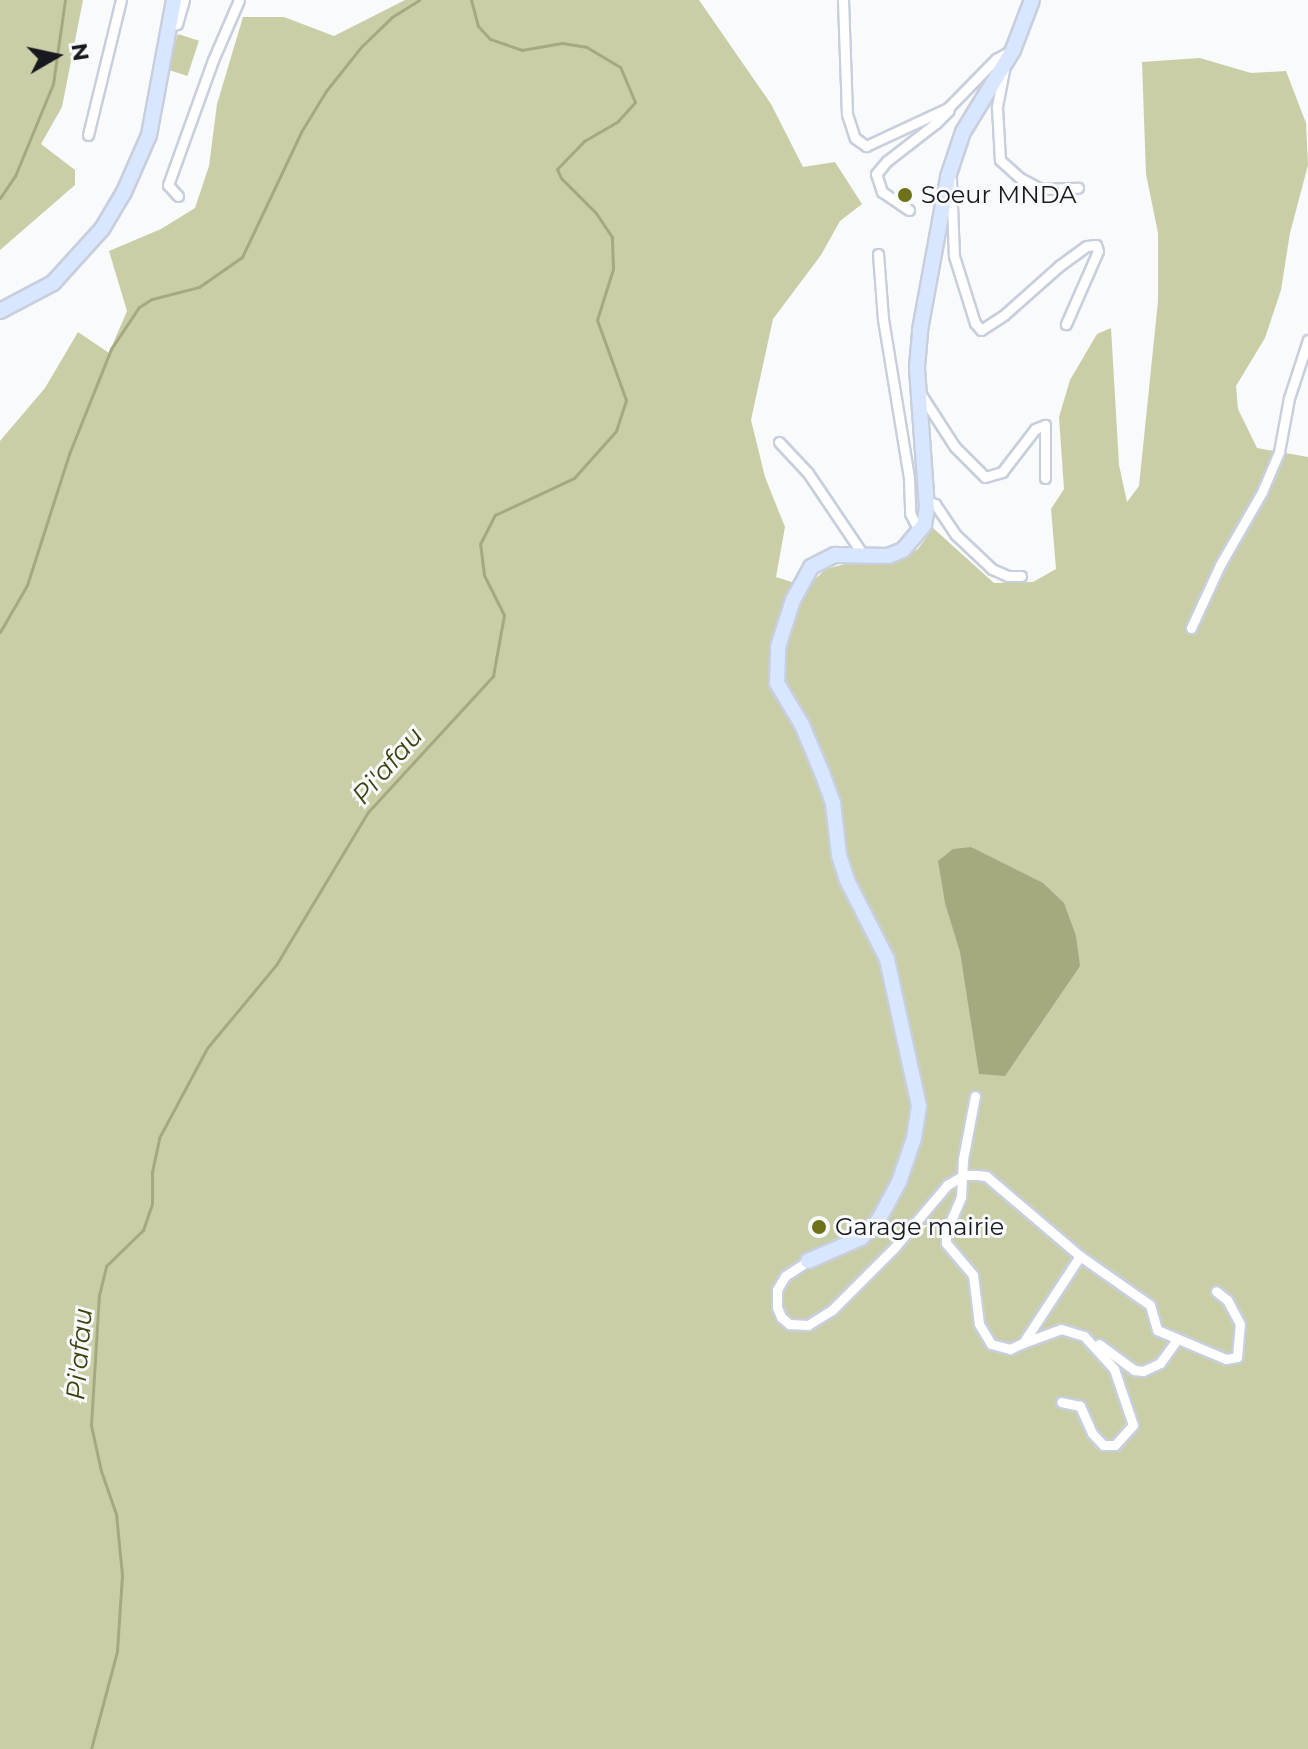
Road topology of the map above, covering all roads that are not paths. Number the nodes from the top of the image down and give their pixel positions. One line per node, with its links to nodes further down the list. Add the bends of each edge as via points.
1 (121, 0): 11 (street)
2 (174, 0): 7 (street)
3 (184, 0): 7 (street, via 177,24)
4 (239, 0): 14 (street, via 168,185)
5 (843, 0): 10 (street, via 845,99 860,144 882,142)
6 (1032, 0): 8 (street)
7 (167, 27): 17 (street, via 149,135 124,192 102,229 53,283)
8 (1013, 50): 9 (street); 10 (street, via 996,59)
9 (1004, 66): 12 (street, via 974,110); 13 (street, via 997,107 1000,160 1041,189)
10 (951, 107): 15 (street, via 876,174 882,192)
11 (88, 135)
12 (949, 173): 18 (street, via 954,256 978,327 985,330 1059,266 1096,245); 20 (street, via 920,330)
13 (1078, 188)
14 (178, 196)
15 (909, 210)
16 (878, 254): 24 (street, via 910,513)
17 (0, 311)
18 (1066, 324)
19 (1308, 340): 27 (street, via 1275,460)
20 (917, 390): 22 (street, via 955,447 985,477 1002,472 1035,429 1045,425); 23 (street)
21 (779, 442): 25 (street, via 808,473)
22 (1045, 478)
23 (927, 501): 24 (street); 26 (street, via 992,569)
24 (920, 533): 25 (street, via 903,550)
25 (864, 556): 31 (street, via 835,555 811,567 784,622 777,683 802,725 828,788 847,880 887,959 919,1106 899,1182 878,1221 861,1238)
26 (1021, 576)
27 (1191, 628)
28 (975, 1096): 29 (street)
29 (960, 1176): 30 (street, via 986,1176); 31 (street, via 847,1298 817,1321 789,1324 777,1307 777,1290 785,1276); 35 (street, via 961,1197 946,1243 973,1275 984,1335 1001,1348)
30 (1080, 1256): 34 (street, via 1150,1305 1157,1330); 35 (street)
31 (808, 1261)
32 (1216, 1291): 34 (street, via 1240,1324 1237,1357 1226,1359)
33 (1084, 1336): 34 (street, via 1143,1371 1160,1363); 35 (street, via 1061,1329); 36 (street, via 1114,1369 1133,1425 1115,1445 1103,1445 1080,1406)
34 (1177, 1340)
35 (1023, 1343)
36 (1061, 1402)

